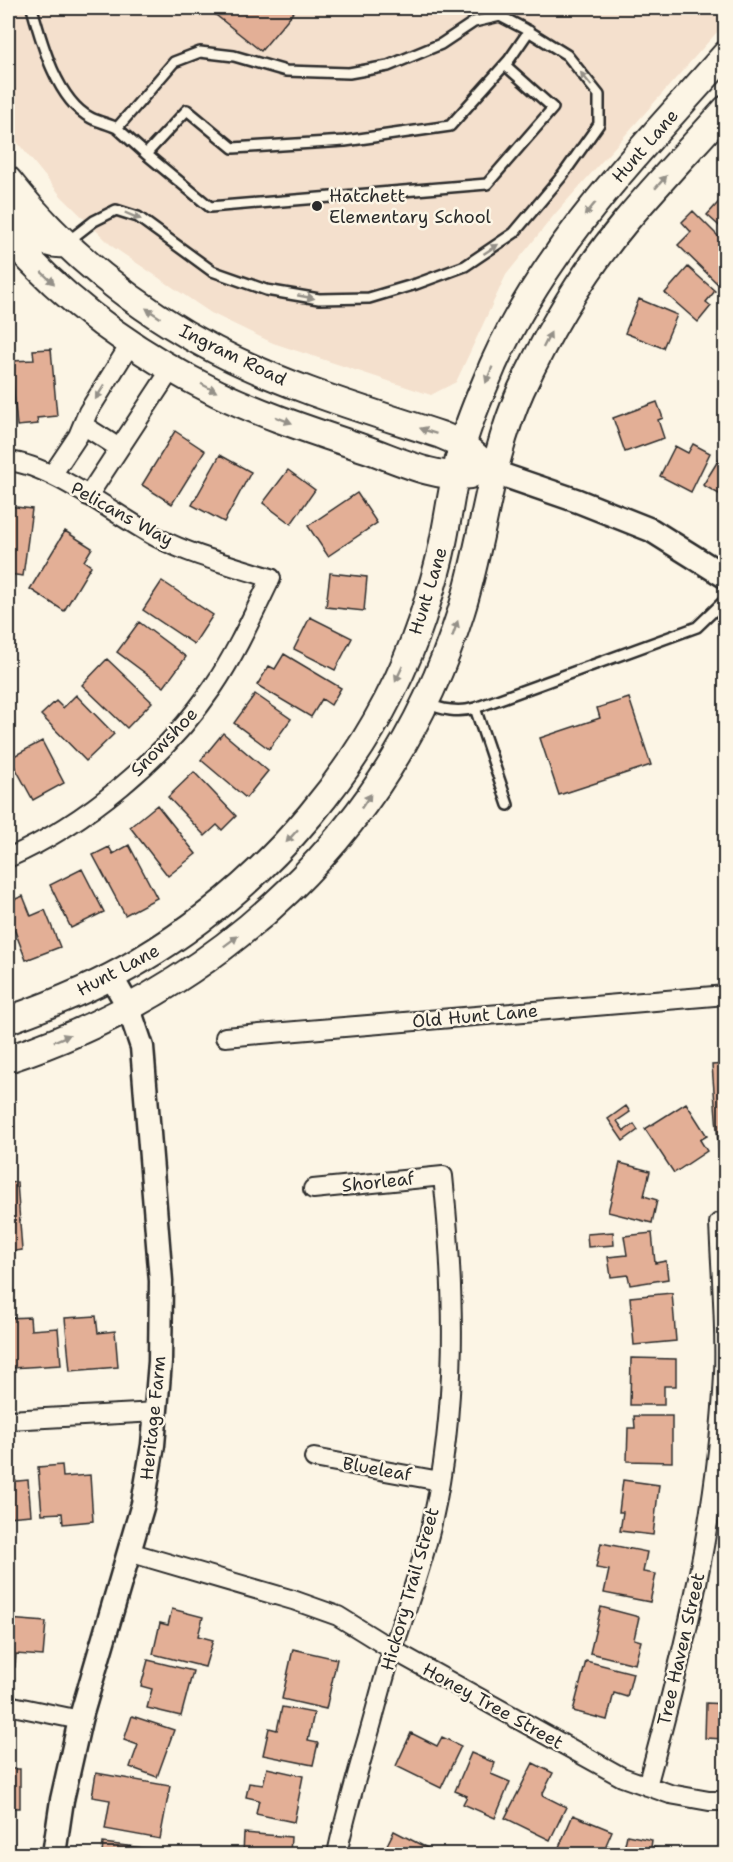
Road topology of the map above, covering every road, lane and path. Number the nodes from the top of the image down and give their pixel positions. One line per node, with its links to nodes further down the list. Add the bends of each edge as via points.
1 (32, 8): 6 (lane, via 48,64 69,98 89,117)
2 (528, 31): 4 (lane); 6 (lane, via 500,16 474,22 441,44 388,66 349,74 286,71 234,56 200,52 174,62); 11 (lane, one-way to 2, via 116,210 138,217 212,271 267,290 319,299 369,298 465,266 514,233 599,124 599,95 567,55)
3 (726, 54): 15 (main road, Hunt Lane, one-way to 15, via 572,231 542,273 494,363)
4 (505, 65): 7 (lane, via 450,126 345,141 233,148 187,110); 7 (lane, via 553,108 487,184 210,207)
5 (726, 109): 18 (main road, Hunt Lane, one-way to 5, via 522,389 559,319 625,223)
6 (117, 128): 7 (lane)
7 (146, 154)
8 (8, 180): 11 (main road, Ingram Road)
9 (8, 210): 11 (main road, via 25,231 50,245)
10 (8, 236): 12 (main road, Ingram Road, one-way to 12, via 71,299)
11 (65, 243): 15 (main road, Ingram Road, one-way to 11, via 283,381 216,351 152,313)
12 (131, 342): 13 (main road, Ingram Road); 14 (street, one-way to 14)
13 (172, 368): 16 (street); 20 (main road, Ingram Road, one-way to 20, via 255,410)
14 (82, 425): 16 (street); 19 (street)
15 (462, 444): 18 (main road, Ingram Road); 20 (main road, Hunt Lane)
16 (119, 448): 21 (street)
17 (8, 461): 19 (street, Pelicans Way)
18 (494, 472): 20 (main road, Ingram Road); 22 (street, Ingram Road, via 651,530); 25 (main road, Hunt Lane, one-way to 18, via 460,614)
19 (52, 476): 21 (street, Pelicans Way)
20 (454, 477): 29 (main road, Hunt Lane, one-way to 29, via 441,552 420,622 391,691 355,754 309,816 233,894 170,942)
21 (88, 496): 23 (street, Pelicans Way, via 160,539)
22 (726, 577)
23 (271, 578): 28 (street, Snowshoe, via 241,640 184,725 137,772 81,817 40,844)
24 (726, 599): 26 (lane, via 698,627)
25 (425, 701): 26 (lane, via 437,708); 31 (main road, Hunt Lane, one-way to 25, via 166,986 228,944 290,890 360,810 397,754)
26 (475, 708): 27 (lane)
27 (508, 805)
28 (8, 858)
29 (111, 976): 31 (street, Heritage Farm); 32 (main road, Hunt Lane)
30 (726, 995): 33 (street, Old Hunt Lane)
31 (128, 1006): 34 (main road, Hunt Lane, one-way to 31); 38 (street, Heritage Farm, via 142,1047 161,1281)
32 (8, 1020)
33 (225, 1037)
34 (8, 1059)
35 (442, 1176): 36 (street, Shorleaf); 41 (street, Hickory Trail Street, via 450,1247 452,1328 450,1410)
36 (313, 1188)
37 (722, 1223): 42 (street, Tree Haven Street, via 724,1375 715,1472)
38 (157, 1412): 39 (street); 43 (street, Heritage Farm, via 143,1504)
39 (8, 1420)
40 (314, 1458): 41 (street, Blueleaf)
41 (440, 1480): 44 (street, Hickory Trail Street, via 423,1559)
42 (717, 1515): 47 (street, Tree Haven Street)
43 (129, 1552): 44 (street, Honey Tree Street, via 338,1616); 46 (street, Heritage Farm)
44 (393, 1650): 47 (street, Honey Tree Street, via 601,1766); 50 (street, Hickory Trail Street)
45 (8, 1705): 46 (street)
46 (80, 1720): 49 (street, Heritage Farm)
47 (647, 1786): 48 (street, Honey Tree Street, via 670,1794)
48 (726, 1801)
49 (54, 1854)
50 (337, 1854)

